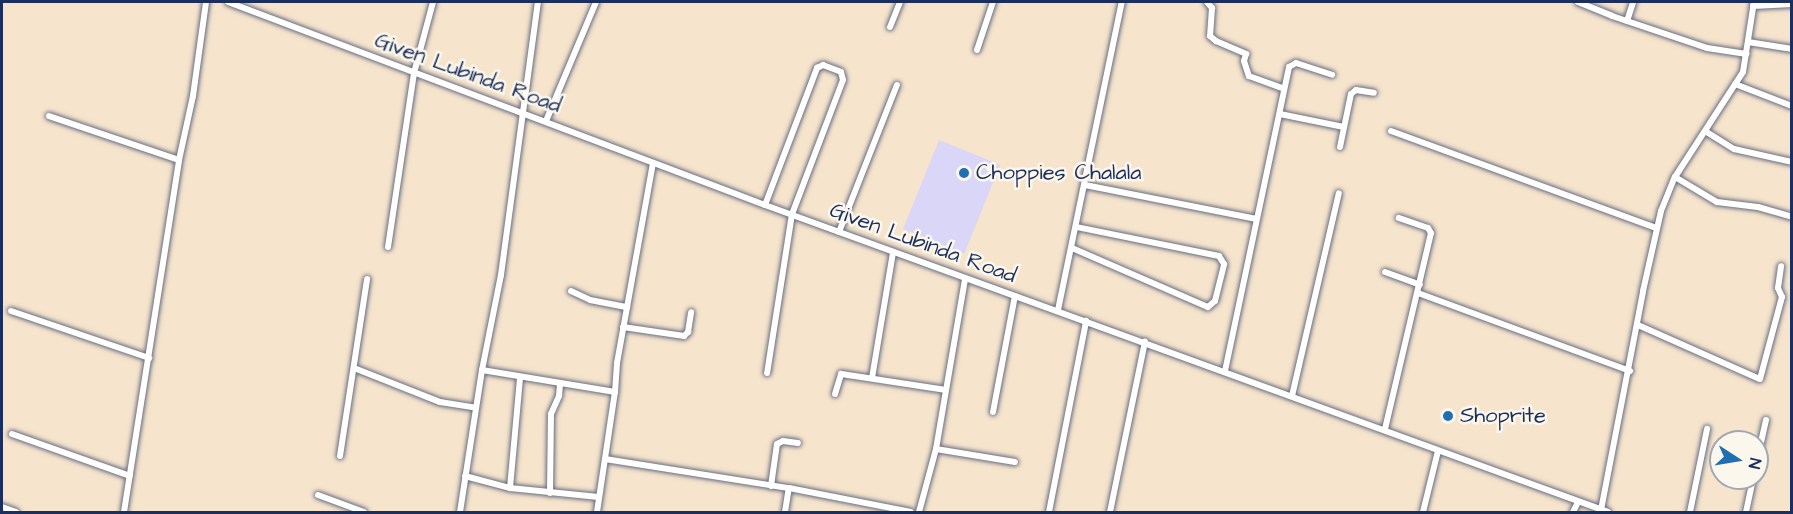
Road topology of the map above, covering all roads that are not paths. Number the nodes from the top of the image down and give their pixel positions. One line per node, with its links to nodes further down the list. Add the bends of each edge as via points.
1 (206, 2): 35 (street, via 193,96)
2 (228, 2): 20 (street, Given Lubinda Road)
3 (433, 2): 20 (street)
4 (538, 2): 27 (street)
5 (596, 2): 30 (street)
6 (900, 2): 15 (street)
7 (993, 2): 18 (street)
8 (1122, 2): 39 (street)
9 (1207, 2): 24 (street, via 1212,8 1210,36 1246,54 1249,76)
10 (1578, 2): 14 (street)
11 (1633, 2): 14 (street)
12 (1753, 4): 13 (street); 16 (street)
13 (1791, 4)
14 (1627, 21): 19 (street, via 1707,48)
15 (890, 27)
16 (1748, 42): 17 (street); 19 (street)
17 (1791, 49)
18 (977, 50)
19 (1747, 54): 22 (street)
20 (414, 73): 27 (street, Given Lubinda Road); 49 (street)
21 (1332, 75): 24 (street, via 1291,64)
22 (1735, 84): 26 (street); 33 (street)
23 (897, 85): 48 (street)
24 (1284, 89): 28 (street)
25 (1374, 93): 31 (street, via 1353,92)
26 (1791, 106)
27 (522, 113): 30 (street, Given Lubinda Road); 70 (street, via 504,254)
28 (1280, 114): 31 (street); 45 (street)
29 (49, 116): 35 (street)
30 (546, 121): 37 (street, Given Lubinda Road)
31 (1344, 127): 34 (street)
32 (1390, 131): 47 (street)
33 (1705, 131): 36 (street, via 1734,149); 38 (street)
34 (1340, 147)
35 (179, 160): 68 (street)
36 (1791, 162)
37 (653, 163): 41 (street, Given Lubinda Road); 60 (street)
38 (1675, 177): 43 (street, via 1721,203 1758,207); 47 (street)
39 (1085, 185): 45 (street); 46 (street)
40 (1338, 192): 80 (street)
41 (765, 205): 42 (street, Given Lubinda Road); 42 (street, via 816,70 823,65 841,72 843,81)
42 (792, 214): 48 (street, Given Lubinda Road); 73 (street)
43 (1791, 217)
44 (1399, 218): 56 (street, via 1428,228 1431,233)
45 (1257, 219): 71 (street)
46 (1076, 228): 50 (street); 50 (street, via 1223,258 1215,301 1208,307)
47 (1656, 228): 65 (street)
48 (839, 232): 51 (street, Given Lubinda Road)
49 (388, 247)
50 (1072, 248): 61 (street)
51 (893, 252): 55 (street, Given Lubinda Road); 74 (street)
52 (1781, 266): 65 (street, via 1778,288 1782,297 1760,379)
53 (1385, 272): 56 (street)
54 (367, 279): 69 (street)
55 (965, 279): 59 (street, Given Lubinda Road); 77 (street)
56 (1420, 285): 58 (street)
57 (571, 291): 60 (street, via 590,300)
58 (1418, 293): 72 (street); 84 (street)
59 (1015, 296): 61 (street, Given Lubinda Road); 82 (street)
60 (627, 307): 66 (street)
61 (1058, 310): 64 (street, Given Lubinda Road)
62 (11, 311): 68 (street)
63 (691, 312): 66 (street, via 684,336)
64 (1086, 321): 67 (street, Given Lubinda Road); 114 (street)
65 (1638, 325): 72 (street)
66 (623, 327): 78 (street)
67 (1145, 342): 71 (street, Given Lubinda Road); 115 (street)
68 (148, 358): 95 (street)
69 (354, 368): 81 (street, via 440,402); 91 (street)
70 (482, 370): 75 (street); 81 (street)
71 (1225, 371): 80 (street, Given Lubinda Road)
72 (1629, 371): 105 (street)
73 (767, 373)
74 (872, 378): 77 (street); 79 (street, via 841,374)
75 (520, 379): 76 (street); 97 (street)
76 (560, 384): 78 (street); 100 (street, via 551,414)
77 (945, 390): 89 (street)
78 (615, 392): 92 (street)
79 (835, 394)
80 (1292, 396): 84 (street, Given Lubinda Road)
81 (476, 408): 94 (street)
82 (993, 412)
83 (1766, 420): 86 (street)
84 (1385, 429): 90 (street, Given Lubinda Road)
85 (1707, 429): 118 (street)
86 (1764, 430)
87 (12, 434): 95 (street)
88 (798, 443): 96 (street, via 777,444)
89 (936, 449): 93 (street); 113 (street)
90 (1438, 451): 103 (street, Given Lubinda Road); 116 (street)
91 (340, 456)
92 (605, 459): 96 (street); 102 (street)
93 (1015, 462)
94 (465, 476): 97 (street); 109 (street)
95 (130, 477): 107 (street)
96 (771, 486): 98 (street)
97 (510, 488): 100 (street)
98 (789, 488): 111 (street); 112 (street)
99 (1751, 490): 119 (street)
100 (550, 493): 102 (street)
101 (318, 495): 108 (street)
102 (599, 497): 110 (street)
103 (1578, 502): 105 (street, Given Lubinda Road); 117 (street)
104 (2, 507): 106 (street)
105 (1604, 511)
106 (16, 513)
107 (124, 513)
108 (364, 513)
109 (460, 513)
110 (597, 513)
111 (785, 513)
112 (911, 513)
113 (919, 513)
114 (1049, 513)
115 (1110, 513)
116 (1423, 513)
117 (1574, 513)
118 (1690, 513)
119 (1746, 513)

